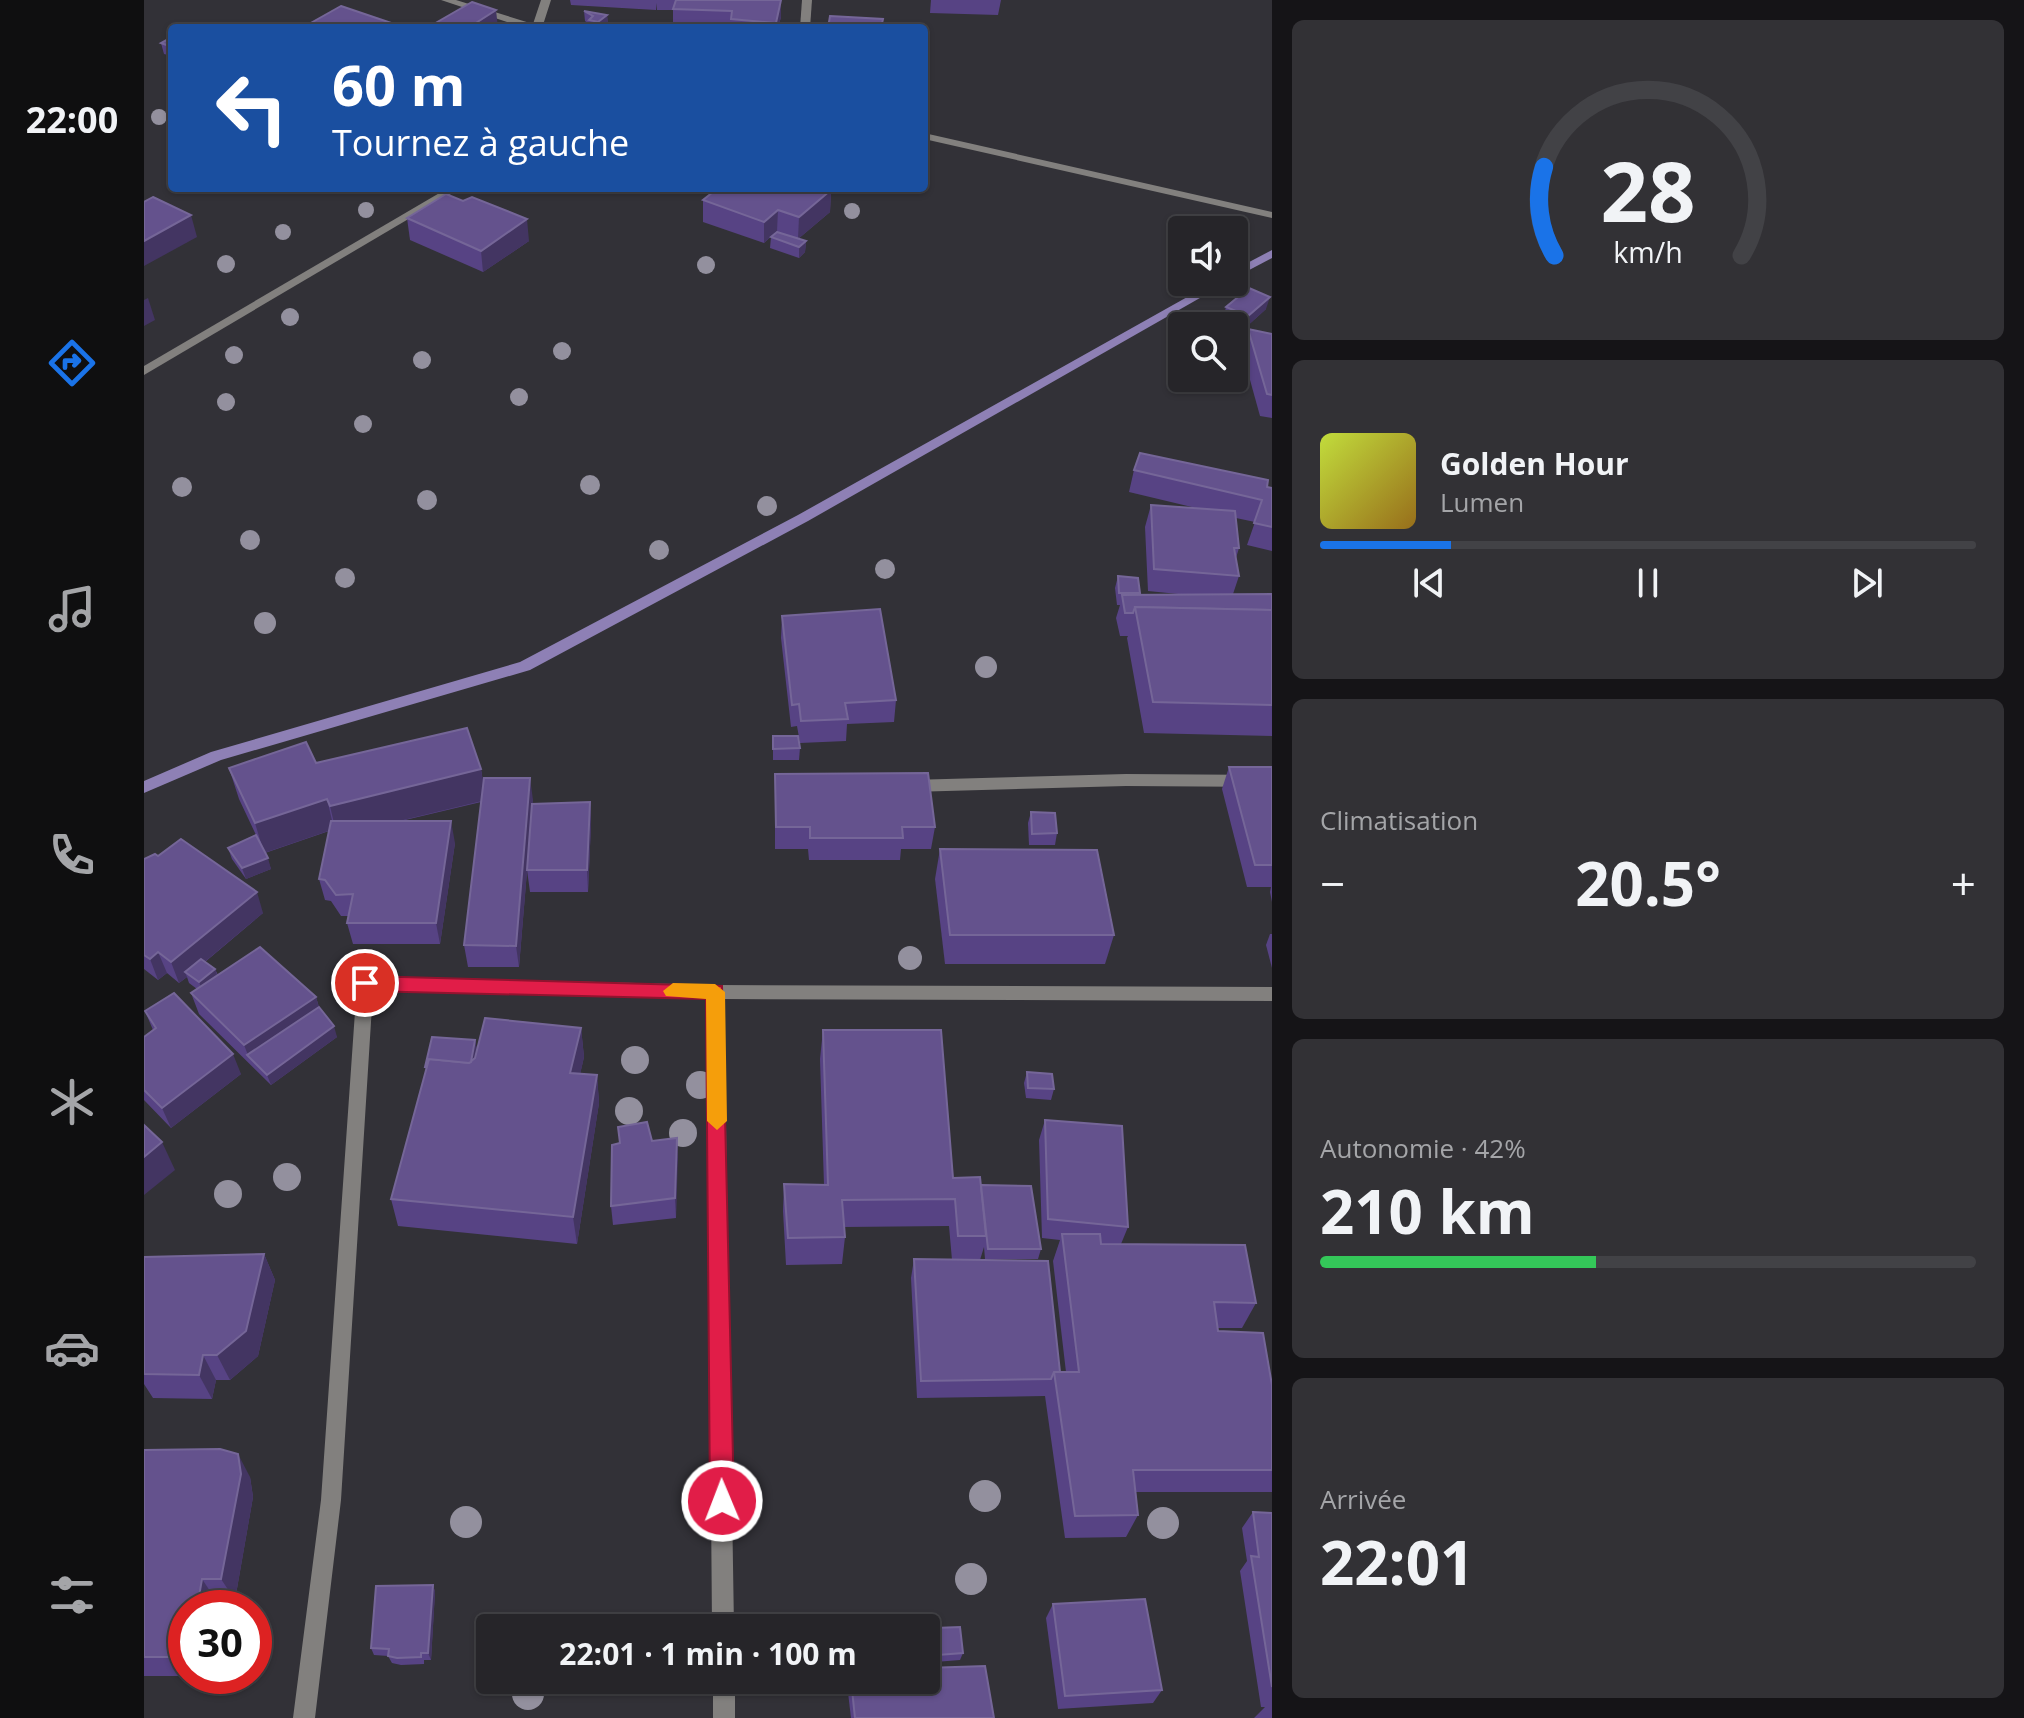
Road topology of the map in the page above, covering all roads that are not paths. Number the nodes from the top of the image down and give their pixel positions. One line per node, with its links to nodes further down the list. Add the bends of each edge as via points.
1 (446, 0): 4 (street)
2 (546, 0): 5 (street)
3 (807, 0): 6 (street)
4 (523, 24)
5 (537, 24)
6 (805, 24)
7 (928, 137): 9 (street)
8 (449, 192): 10 (street)
9 (1272, 215)
10 (144, 371)
11 (1272, 781): 12 (street)
12 (899, 787)
13 (715, 992): 14 (street); 15 (street); 17 (street, via 365,983 331,1500)
14 (1272, 994)
15 (723, 1614)
16 (724, 1694): 18 (street)
17 (304, 1718)
18 (724, 1718)

